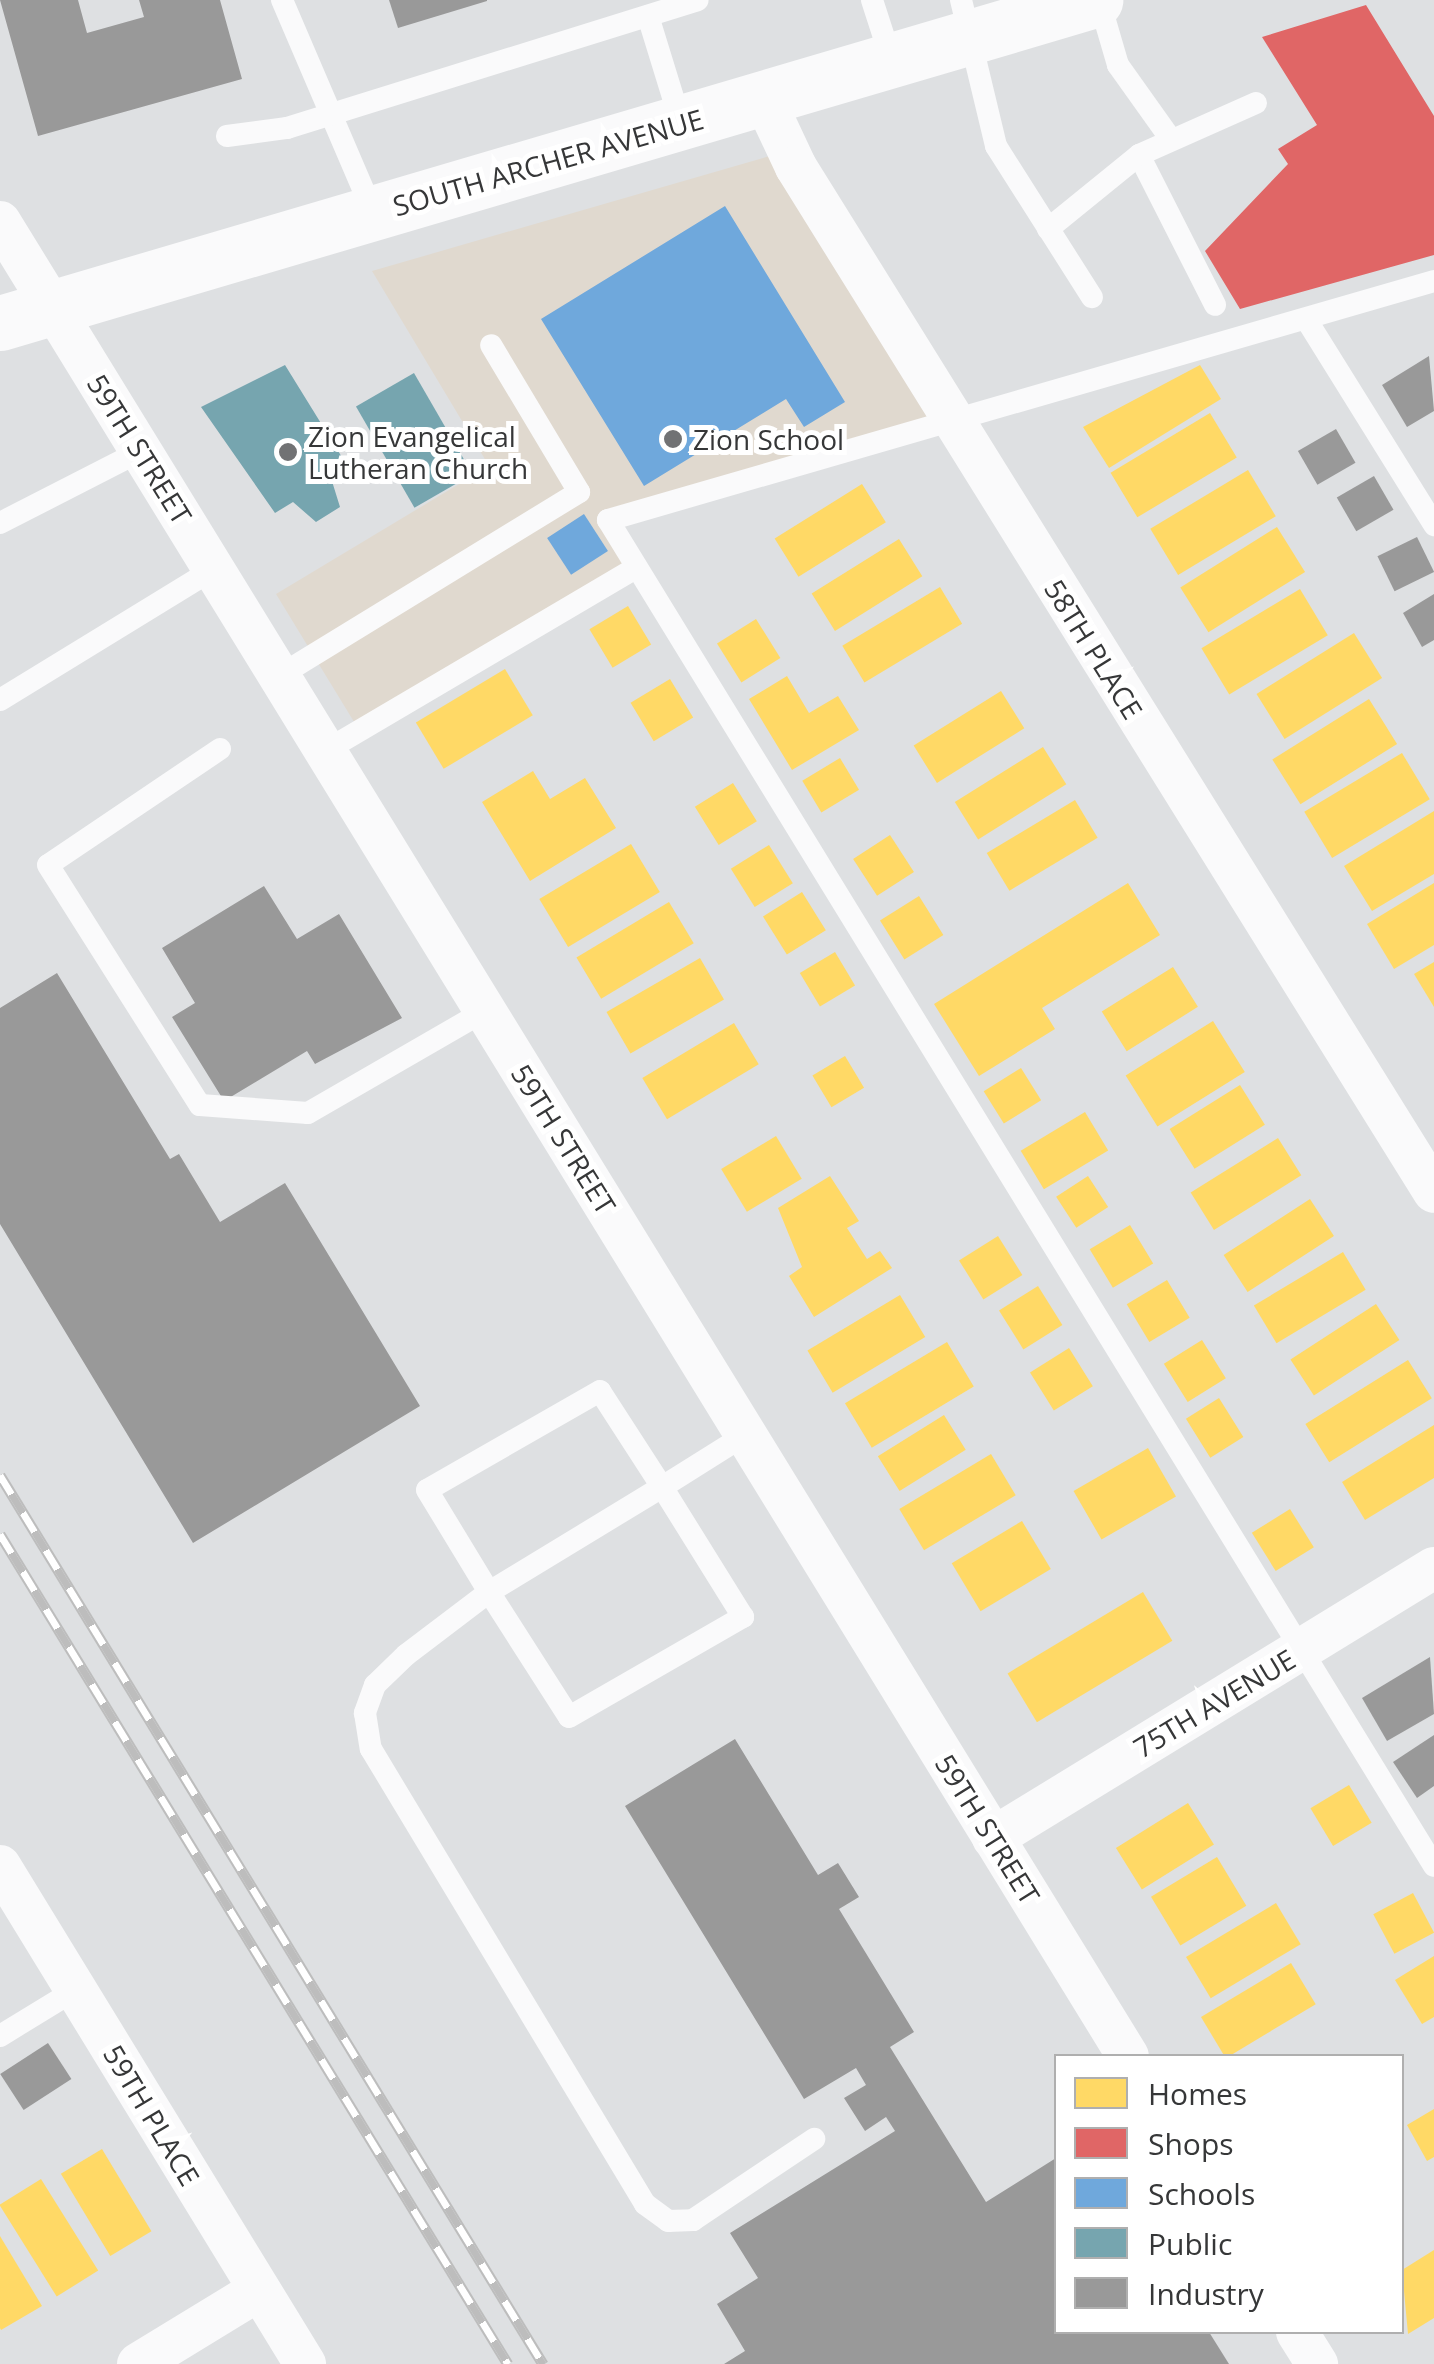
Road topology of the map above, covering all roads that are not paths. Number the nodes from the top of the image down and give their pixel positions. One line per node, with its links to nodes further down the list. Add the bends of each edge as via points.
1 (282, 0): 10 (lane)
2 (698, 0): 5 (lane)
3 (872, 0): 7 (lane)
4 (1097, 0): 6 (main road, SOUTH ARCHER AVENUE); 13 (lane, via 1118,65)
5 (648, 16): 10 (lane); 11 (lane)
6 (966, 18): 7 (main road, SOUTH ARCHER AVENUE); 17 (lane, via 996,146)
7 (891, 60): 8 (main road, SOUTH ARCHER AVENUE)
8 (764, 99): 11 (main road, SOUTH ARCHER AVENUE); 25 (street, 58TH PLACE)
9 (1256, 103): 13 (lane)
10 (332, 114): 12 (lane); 15 (lane)
11 (681, 124): 15 (main road, SOUTH ARCHER AVENUE)
12 (227, 136)
13 (1170, 138): 14 (lane)
14 (1140, 155): 17 (lane); 20 (lane)
15 (373, 212): 21 (main road, SOUTH ARCHER AVENUE)
16 (0, 222): 21 (street, 59TH STREET)
17 (1048, 230): 19 (lane)
18 (1434, 281): 22 (lane)
19 (1092, 297)
20 (1215, 305)
21 (52, 307): 23 (main road, SOUTH ARCHER AVENUE); 26 (street, 59TH STREET)
22 (1306, 319): 25 (lane); 28 (lane)
23 (0, 322)
24 (491, 346): 31 (lane, via 579,492)
25 (952, 420): 29 (lane, via 608,520); 36 (street, 58TH PLACE)
26 (141, 450): 27 (lane); 30 (street, 59TH STREET)
27 (0, 523)
28 (1434, 525)
29 (636, 568): 34 (lane); 41 (lane)
30 (214, 569): 31 (street, 59TH STREET); 32 (lane)
31 (279, 676): 34 (street, 59TH STREET)
32 (0, 700)
33 (220, 749): 35 (lane, via 48,865 200,1105 308,1113)
34 (325, 751): 35 (street, 59TH STREET)
35 (485, 1011): 37 (street, 59TH STREET)
36 (1434, 1192)
37 (745, 1435): 38 (lane); 42 (street, 59TH STREET)
38 (662, 1486): 40 (lane); 40 (lane, via 600,1390 427,1490); 40 (lane, via 742,1617 569,1717)
39 (1434, 1568): 41 (street, 75TH AVENUE)
40 (489, 1592): 48 (lane, via 375,1684 365,1713 371,1748 645,2204 668,2221 693,2220)
41 (1301, 1649): 42 (street, 75TH AVENUE); 44 (lane)
42 (993, 1838): 47 (street, 59TH STREET)
43 (0, 1866): 45 (street, 59TH PLACE)
44 (1434, 1866)
45 (75, 1990): 46 (lane); 49 (street, 59TH PLACE)
46 (0, 2036)
47 (1127, 2054)
48 (814, 2139)
49 (259, 2290): 51 (street); 52 (street, 59TH PLACE)
50 (1298, 2334): 53 (street)
51 (138, 2364)
52 (304, 2364)
53 (1317, 2364)

